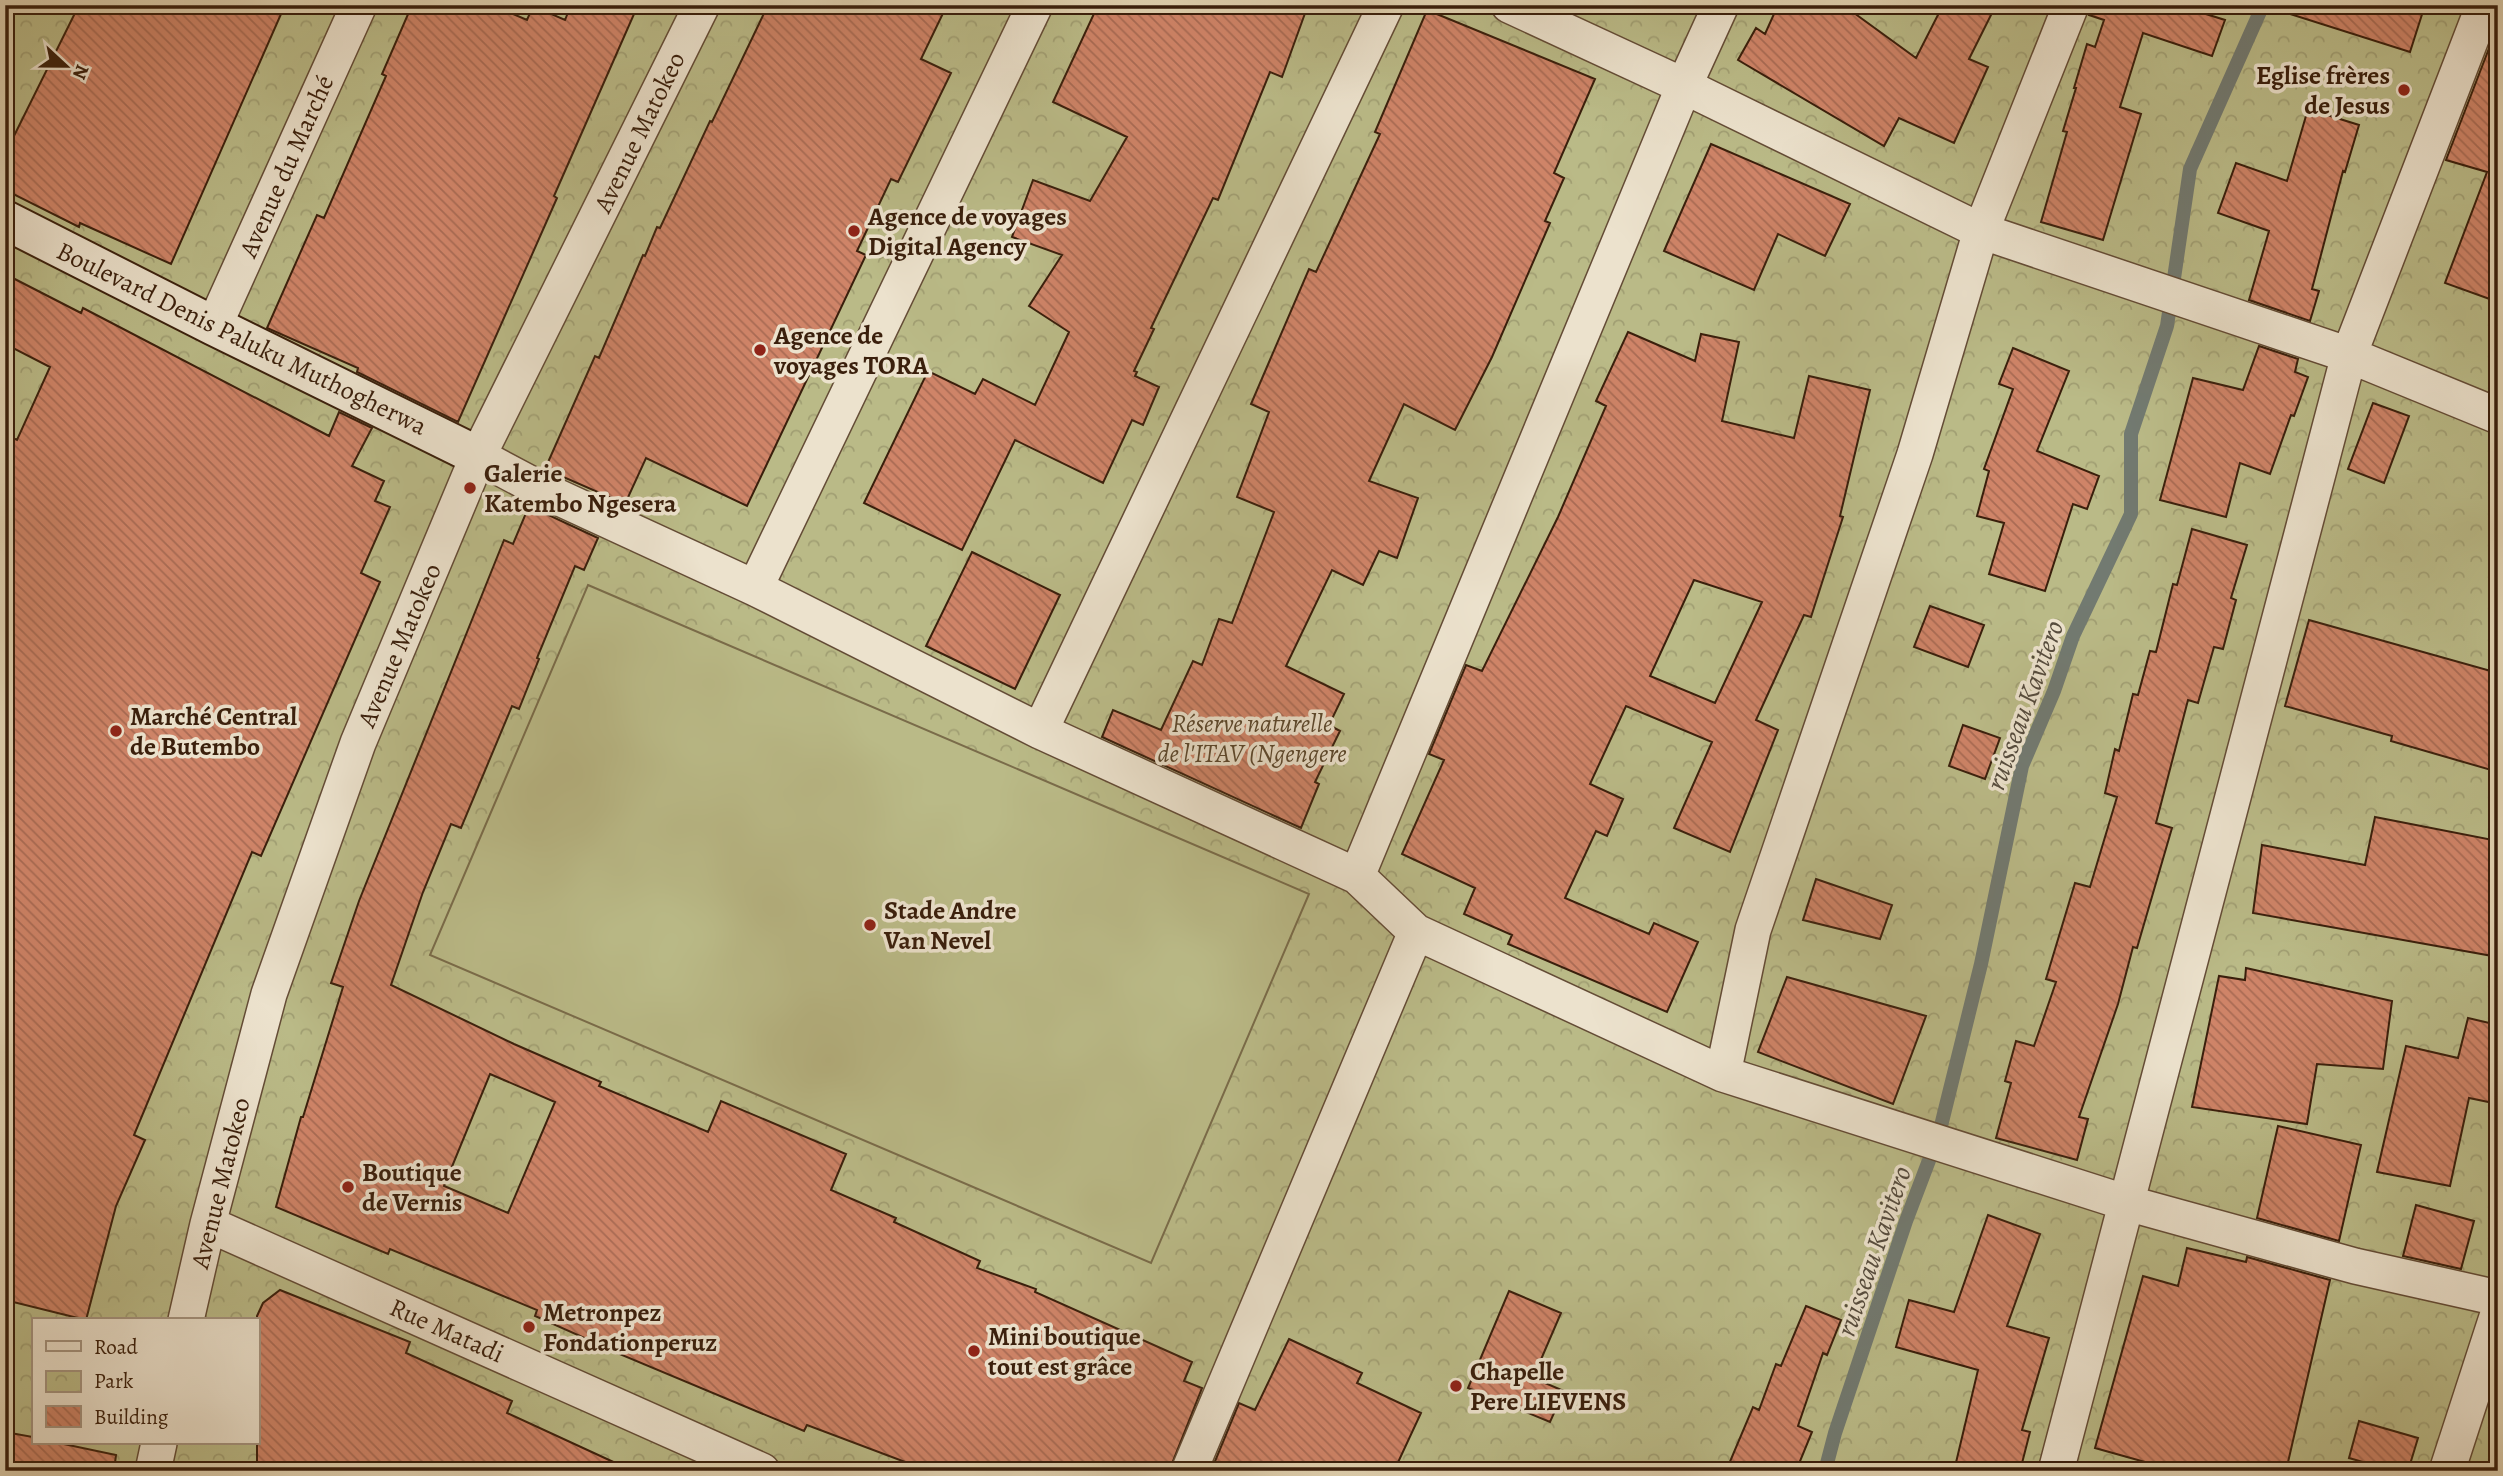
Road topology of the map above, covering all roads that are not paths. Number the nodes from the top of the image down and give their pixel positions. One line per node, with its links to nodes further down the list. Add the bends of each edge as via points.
1 (359, 5): 12 (street, Avenue du Marché)
2 (702, 5): 15 (street, Avenue Matokeo)
3 (1035, 5): 16 (street)
4 (1386, 5): 17 (street)
5 (1509, 5): 9 (street)
6 (1721, 5): 9 (street)
7 (2071, 5): 11 (street)
8 (2484, 5): 13 (street)
9 (1684, 86): 11 (street); 18 (street)
10 (5, 220): 12 (street, Boulevard Denis Paluku Muthogherwa)
11 (1981, 231): 13 (street); 20 (street, via 1915,454 1753,930)
12 (214, 326): 15 (street, Boulevard Denis Paluku Muthogherwa)
13 (2349, 355): 14 (street); 21 (street)
14 (2498, 416)
15 (478, 456): 16 (street); 22 (street, Avenue Matokeo, via 358,743 268,994)
16 (755, 589): 17 (street)
17 (1040, 731): 18 (street)
18 (1357, 876): 19 (street)
19 (1416, 932): 20 (street); 29 (street)
20 (1723, 1074): 21 (street)
21 (2127, 1203): 23 (street, via 2355,1266); 30 (street)
22 (208, 1224): 25 (street, Avenue Matokeo); 28 (street, Rue Matadi)
23 (2498, 1298)
24 (2498, 1314): 31 (street)
25 (186, 1318)
26 (159, 1444): 27 (street)
27 (153, 1471)
28 (762, 1471)
29 (1189, 1471)
30 (2056, 1471)
31 (2446, 1471)

